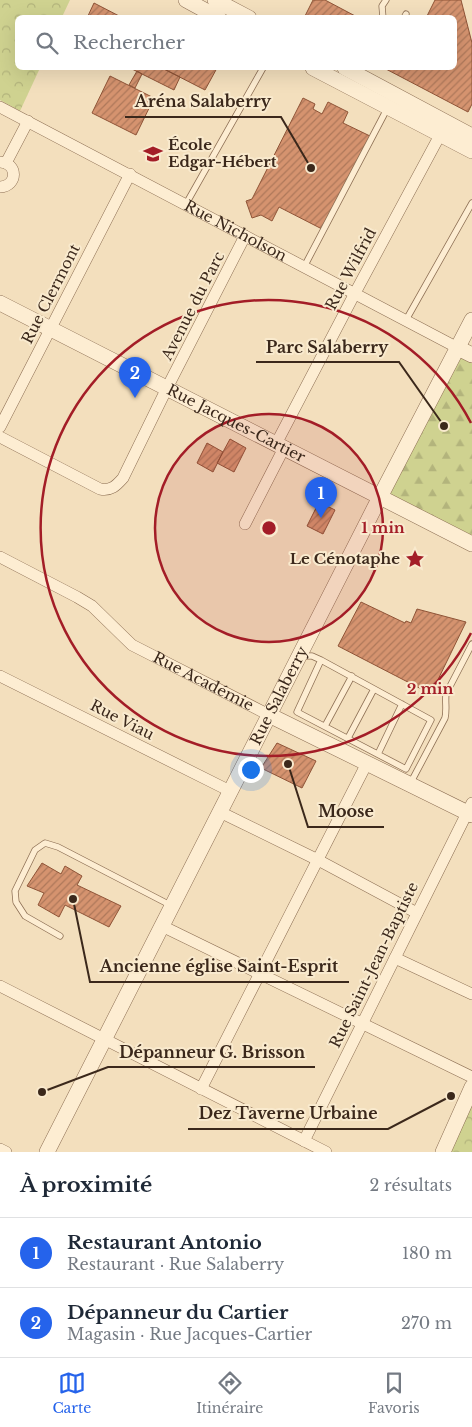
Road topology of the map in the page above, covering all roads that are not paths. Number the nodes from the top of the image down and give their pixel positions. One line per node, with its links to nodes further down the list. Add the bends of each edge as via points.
1 (186, 0): 4 (street)
2 (386, 0): 6 (lane, via 382,6)
3 (218, 1): 5 (street)
4 (214, 15)
5 (243, 15)
6 (383, 15)
7 (262, 70): 19 (lane)
8 (318, 70): 10 (street)
9 (347, 70): 10 (street)
10 (392, 101): 13 (street); 14 (street); 22 (lane)
11 (0, 106): 12 (street, Rue Nicholson)
12 (28, 121): 16 (street); 17 (street, Rue Nicholson)
13 (440, 135): 14 (street); 23 (street, Rue Wilfrid)
14 (464, 137): 15 (street)
15 (472, 151)
16 (3, 163): 18 (street, via 12,168 13,180)
17 (130, 174): 19 (street, Rue Nicholson); 27 (street, Rue Clermont)
18 (0, 187)
19 (186, 204): 21 (street, Rue Nicholson)
20 (472, 204): 25 (lane)
21 (246, 236): 22 (street, Rue Nicholson); 30 (street, Avenue du Parc)
22 (304, 267): 23 (street, Rue Nicholson)
23 (354, 293): 25 (street, Rue Nicholson); 33 (street, Rue Wilfrid)
24 (0, 303): 27 (street, Rue Jacques-Cartier)
25 (406, 320): 28 (street, Rue Nicholson)
26 (472, 320): 28 (street, Rue Salaberry)
27 (50, 328): 30 (street, Rue Jacques-Cartier); 31 (street, Rue Clermont)
28 (458, 348): 29 (street, Rue Nicholson); 34 (street, Rue Salaberry)
29 (472, 355)
30 (167, 388): 32 (street, Avenue du Parc, via 123,478 107,490); 33 (street, Rue Jacques-Cartier)
31 (0, 426)
32 (0, 436)
33 (280, 446): 34 (street, Rue Jacques-Cartier); 35 (street, Rue Wilfrid)
34 (380, 498): 36 (street, Rue Jacques-Cartier); 38 (street, Rue Salaberry)
35 (245, 524)
36 (472, 544)
37 (0, 557): 46 (street, Rue Académie, via 92,606 132,645)
38 (307, 640): 40 (street, Rue Salaberry); 41 (lane, via 312,652)
39 (472, 644): 50 (lane, via 446,694 445,718)
40 (298, 657): 41 (lane, via 312,656); 46 (street, Rue Salaberry)
41 (321, 660): 43 (lane); 47 (lane, via 297,712)
42 (0, 676): 51 (street, Rue Viau)
43 (352, 676): 44 (lane); 47 (lane)
44 (374, 689): 45 (lane); 48 (lane)
45 (402, 704): 49 (lane); 49 (lane, via 431,720 406,768)
46 (269, 715): 49 (street, Rue Académie); 51 (street, Rue Salaberry)
47 (325, 726): 48 (lane)
48 (348, 738): 49 (lane)
49 (372, 758): 50 (street, Rue Académie); 54 (street)
50 (410, 784): 52 (street, Rue Académie)
51 (230, 791): 53 (street, Rue Salaberry)
52 (470, 810): 56 (street, Rue Saint-Jean-Baptiste)
53 (220, 812): 54 (street); 55 (street, Rue Salaberry)
54 (318, 860): 56 (street); 60 (street)
55 (172, 906): 57 (street, Rue Salaberry); 58 (lane, via 58,846 45,844 35,850 15,891 16,902 25,916)
56 (417, 913): 59 (street, Rue Saint-Jean-Baptiste)
57 (162, 926): 60 (street); 64 (street, Rue Salaberry)
58 (60, 936)
59 (395, 958): 62 (street); 63 (street, Rue Saint-Jean-Baptiste)
60 (260, 974): 63 (street); 67 (street)
61 (0, 986): 64 (street)
62 (472, 994)
63 (362, 1024): 65 (street); 68 (street, Rue Saint-Jean-Baptiste)
64 (105, 1039): 67 (street); 71 (street, Rue Salaberry)
65 (472, 1078)
66 (472, 1087): 73 (street)
67 (201, 1089): 68 (street)
68 (304, 1141): 72 (street)
69 (0, 1149): 70 (street)
70 (6, 1152)
71 (47, 1152)
72 (326, 1152)
73 (443, 1152)

